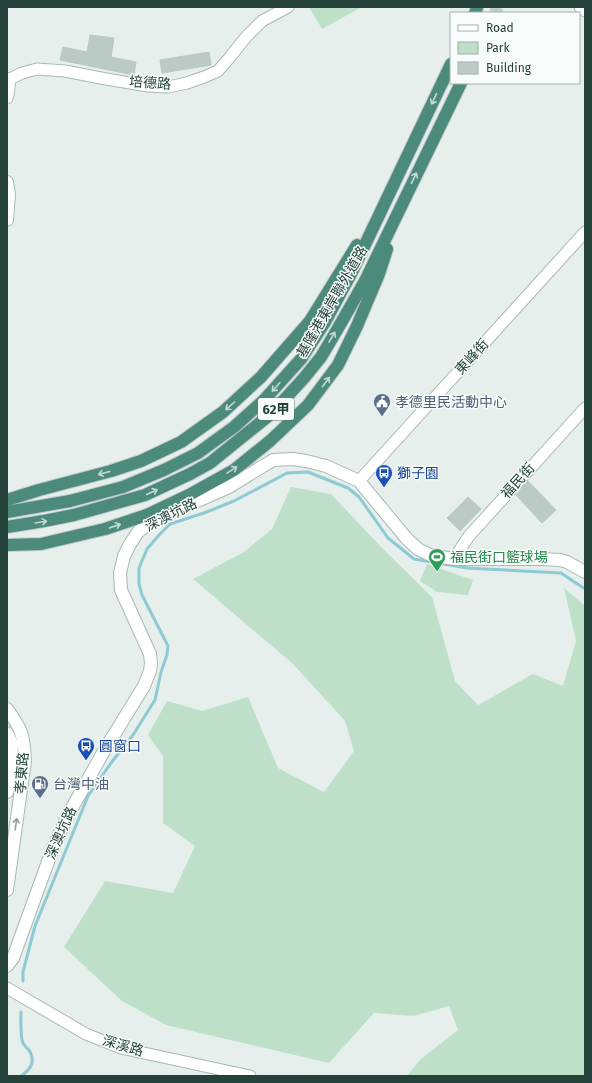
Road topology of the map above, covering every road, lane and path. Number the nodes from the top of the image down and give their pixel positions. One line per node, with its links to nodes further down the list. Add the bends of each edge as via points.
1 (288, 7): 5 (street, 培德路, via 262,21 218,71 187,83 168,87 148,86 65,71 37,69)
2 (580, 7): 3 (street)
3 (585, 11)
4 (450, 66): 9 (highway, 基隆港東岸聯外道路 / 62甲, one-way to 9)
5 (8, 79): 7 (street, 培德路)
6 (460, 84): 10 (highway, 基隆港東岸聯外道路 / 62甲, one-way to 6)
7 (7, 98)
8 (7, 182): 11 (street)
9 (381, 210): 15 (highway, one-way to 15, via 310,321 261,377 223,412 180,442 141,461); 17 (highway, 基隆港東岸聯外道路 / 62甲, one-way to 17, via 352,272 301,359 264,400 234,427 198,453 124,487 70,501)
10 (397, 213): 18 (highway, 基隆港東岸聯外道路 / 62甲, one-way to 10, via 44,522 145,495 210,463 272,413 320,357 365,281); 19 (highway, one-way to 10, via 105,529 147,515 234,470 270,441 308,405 338,365 379,274)
11 (7, 220)
12 (585, 232): 14 (street, 東峰街)
13 (585, 408): 22 (street, 福民街, via 469,536)
14 (359, 481): 22 (street, 深澳坑路, via 418,549 432,556); 28 (street, 深澳坑路, via 326,466 306,461 273,460 228,487 159,518 138,532 124,556 120,573 121,590 150,654 150,671 144,686 68,815 13,958)
15 (39, 490): 16 (highway); 17 (highway)
16 (7, 496)
17 (7, 508)
18 (7, 527)
19 (41, 544): 20 (highway); 21 (highway)
20 (7, 545)
21 (7, 549)
22 (456, 559): 23 (street, 深澳坑路, via 560,560)
23 (585, 572)
24 (7, 708): 27 (street, 孝東路, one-way to 24, via 25,761 21,729)
25 (7, 733): 26 (street, 孝東路, via 12,744)
26 (7, 792)
27 (7, 890)
28 (7, 966)
29 (7, 988): 30 (street, 深溪路, via 86,1034 122,1048)
30 (250, 1076)

